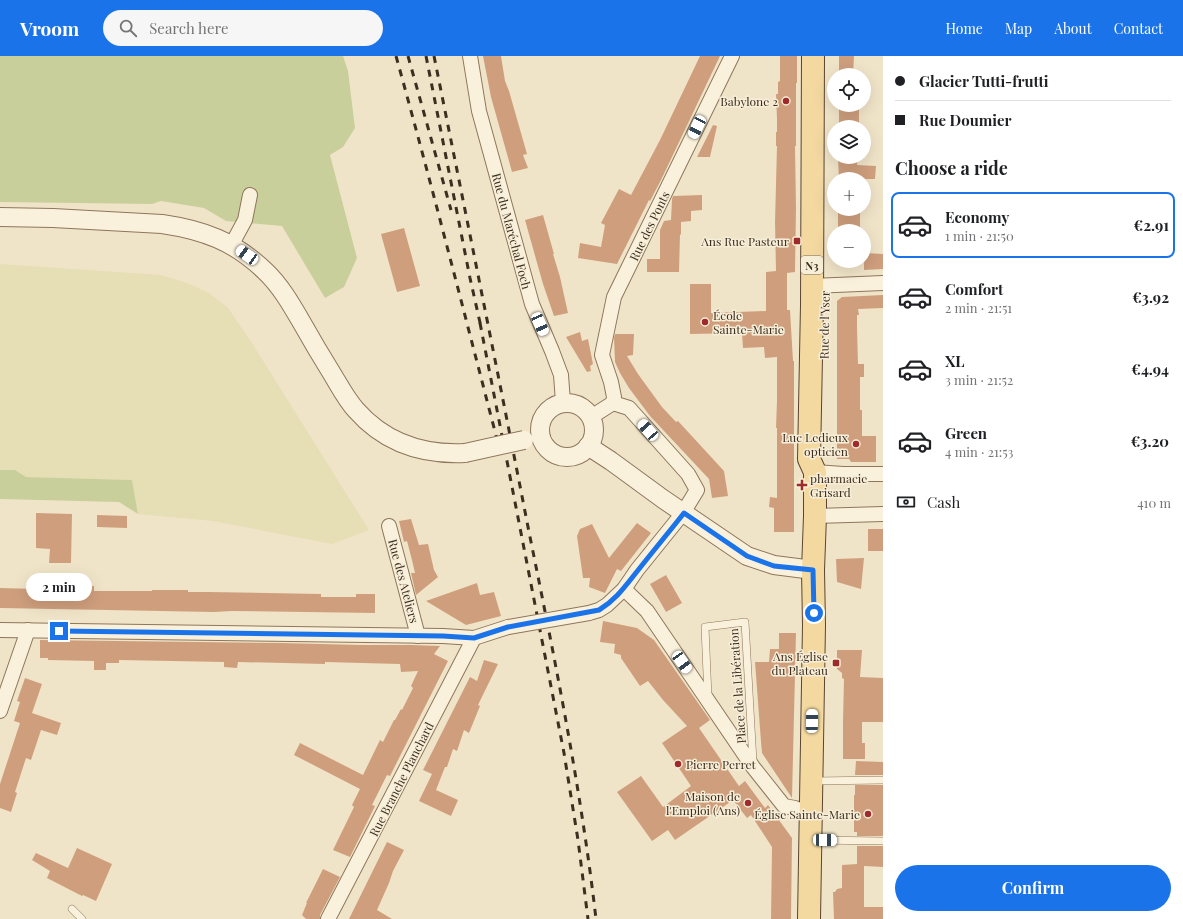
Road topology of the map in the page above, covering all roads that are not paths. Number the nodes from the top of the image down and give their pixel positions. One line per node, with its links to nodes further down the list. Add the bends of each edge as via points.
1 (470, 56): 10 (street, Rue du Maréchal Foch, via 479,111 532,304 561,375)
2 (732, 56): 11 (street, Rue des Ponts, via 614,297 602,355 611,382)
3 (813, 56): 9 (main road, Rue de l'Yser / N3)
4 (824, 56): 9 (main road, Rue de l'Yser / N3)
5 (250, 195): 7 (street, via 245,220)
6 (0, 217): 7 (street, via 162,224 212,235)
7 (232, 244): 13 (street, bridge, via 276,283 344,395 369,423 388,436 409,446 439,453 466,453)
8 (883, 283): 9 (street)
9 (818, 285): 15 (main road, Rue de l'Yser / N3, via 823,458)
10 (563, 402): 12 (street, via 573,402 582,406); 13 (street, via 552,406 544,414)
11 (613, 403): 12 (street); 17 (street, via 629,408 688,474 696,490)
12 (591, 417): 14 (street, via 594,432 592,442)
13 (532, 438): 14 (street, via 553,454 564,457 576,456)
14 (588, 446): 17 (street)
15 (815, 472): 16 (street); 19 (main road, Rue de l'Yser / N3)
16 (883, 474)
17 (684, 513): 21 (street, via 747,556 774,566); 22 (street)
18 (883, 514): 19 (street)
19 (815, 516): 21 (main road, Rue de l'Yser / N3)
20 (389, 526): 25 (street, Rue des Ateliers)
21 (813, 570): 31 (main road, Rue de l'Yser / N3)
22 (624, 589): 26 (street, bridge, via 599,610 508,627); 27 (street, via 647,611)
23 (0, 630): 24 (street)
24 (28, 630): 25 (street); 28 (street)
25 (418, 636): 26 (street)
26 (474, 638): 37 (street, Rue Branche Planchard)
27 (708, 702): 29 (street); 29 (lane, Place de la Libération, via 705,627 745,622)
28 (0, 711)
29 (753, 767): 32 (street, via 784,806)
30 (883, 780): 31 (lane)
31 (812, 781): 32 (main road, Rue de l'Yser / N3)
32 (811, 814): 33 (main road, Rue de l'Yser / N3)
33 (811, 840): 34 (lane); 38 (main road, Rue de l'Yser / N3)
34 (883, 840)
35 (72, 909): 36 (lane)
36 (82, 919)
37 (328, 919)
38 (809, 919)

